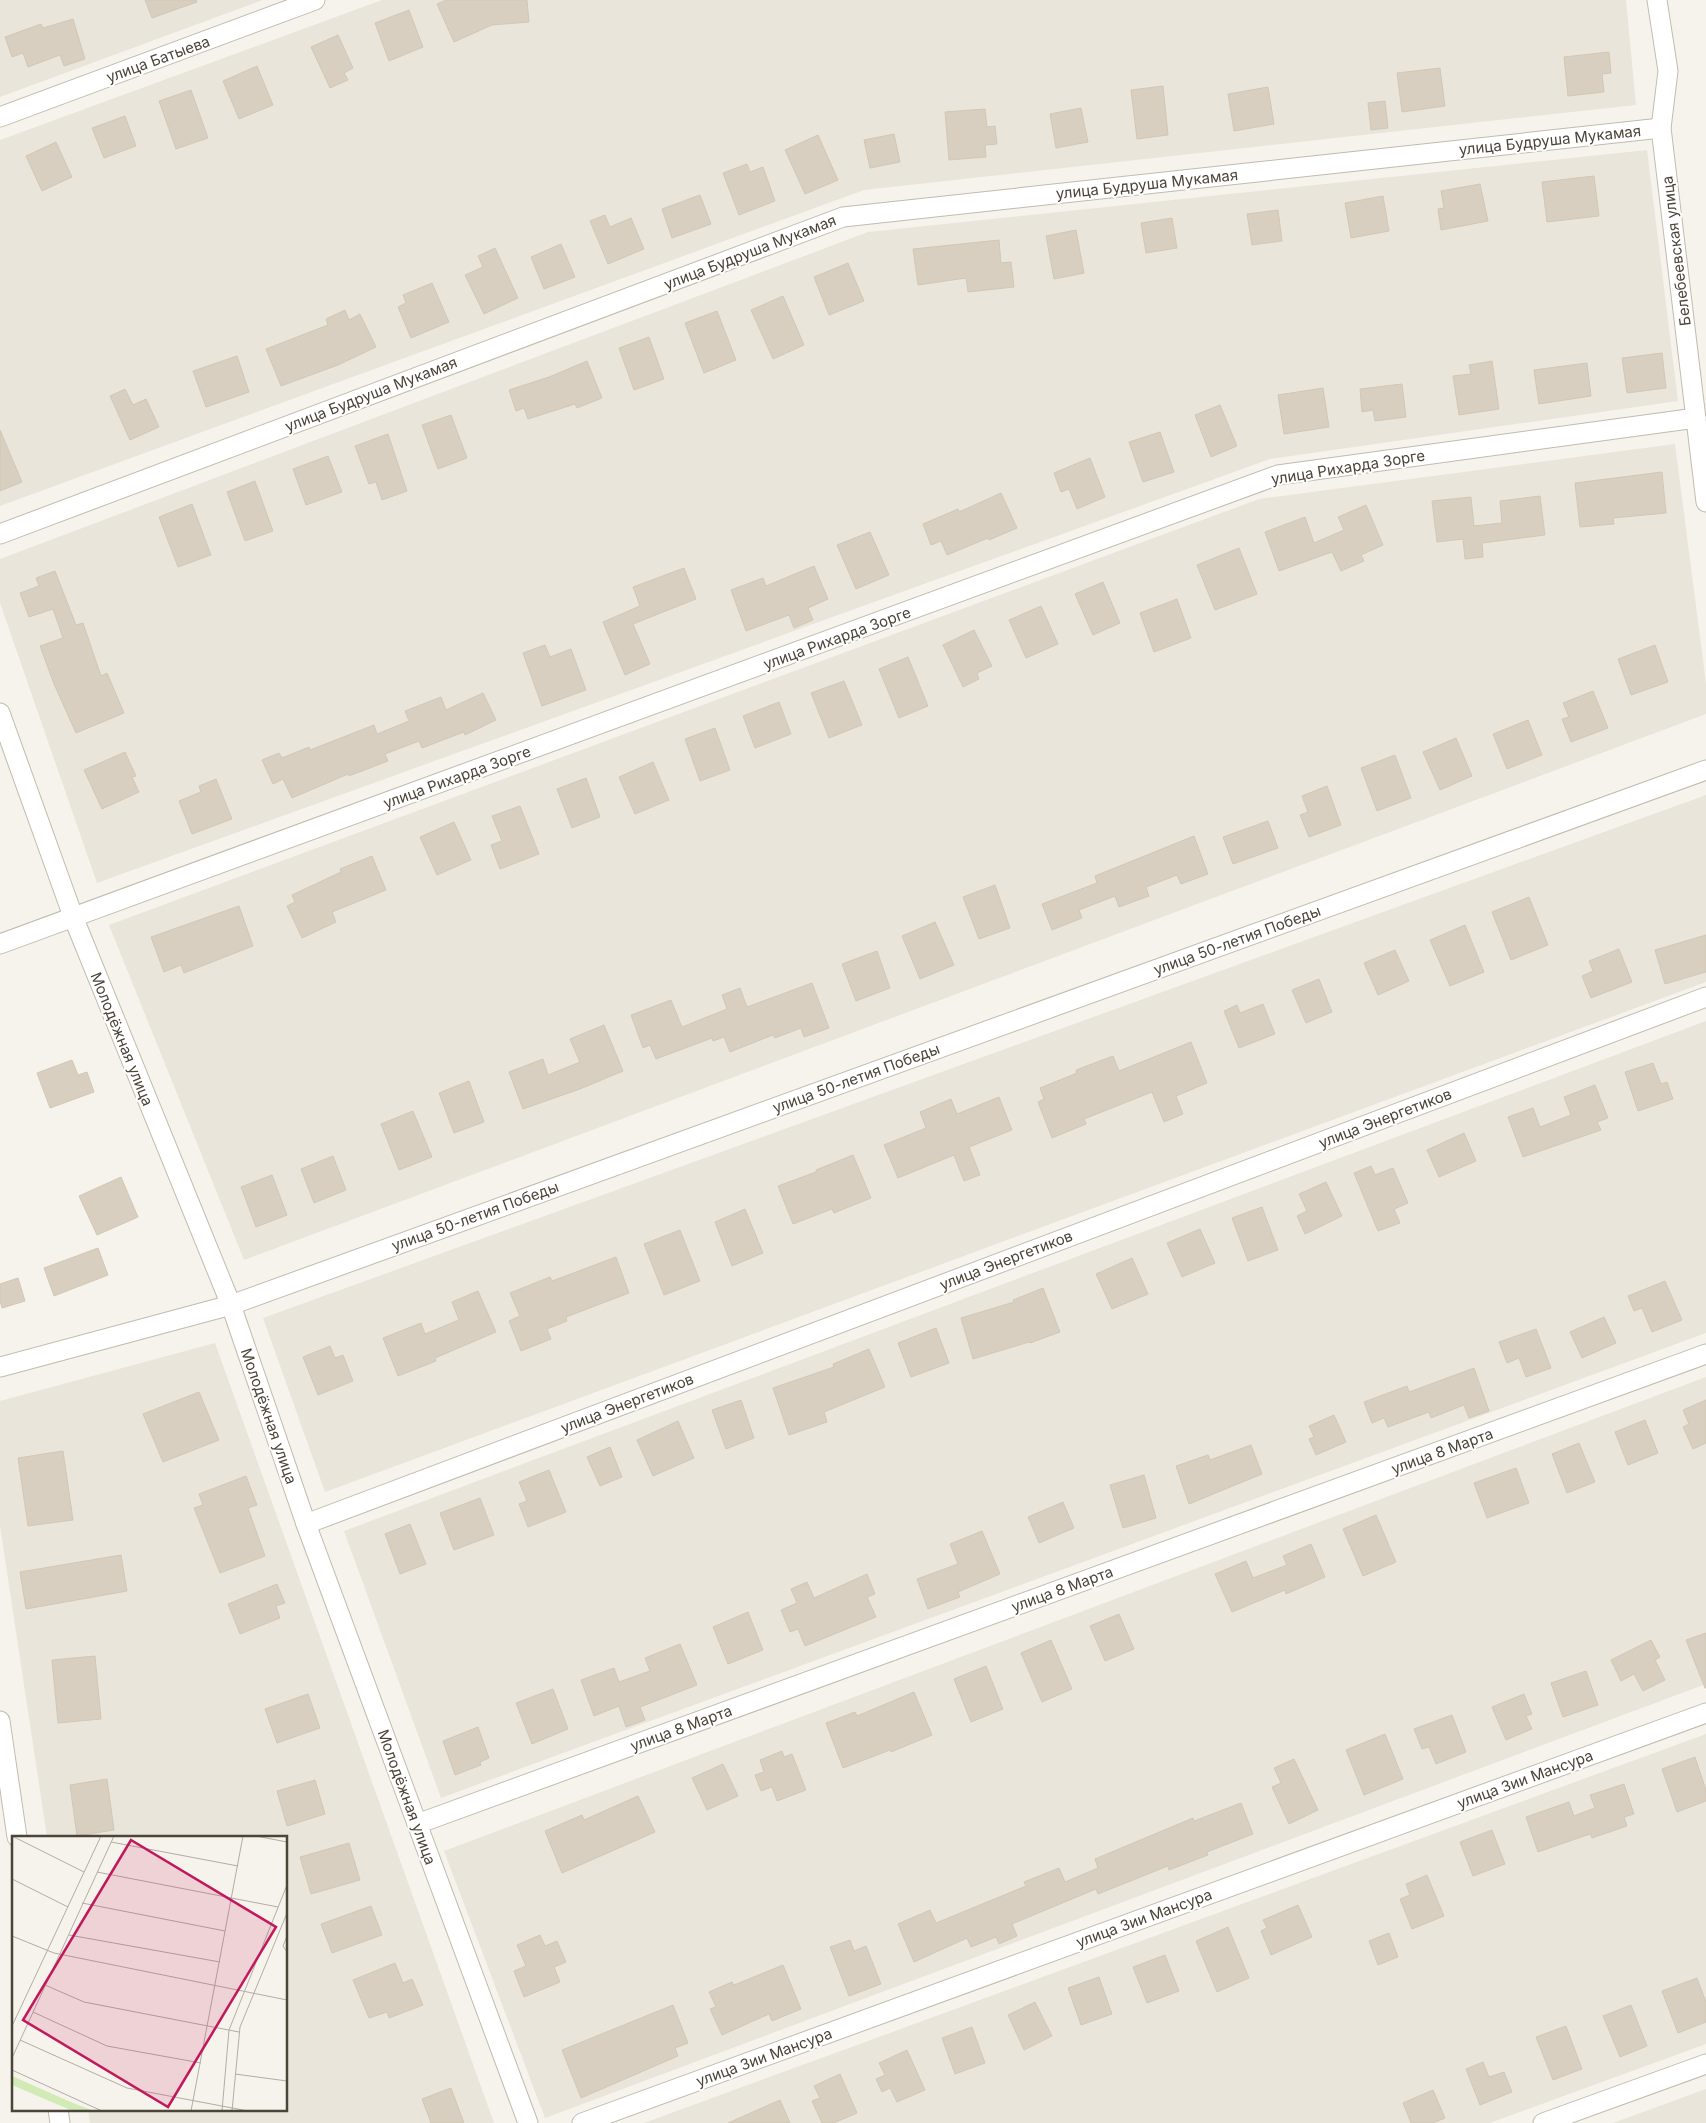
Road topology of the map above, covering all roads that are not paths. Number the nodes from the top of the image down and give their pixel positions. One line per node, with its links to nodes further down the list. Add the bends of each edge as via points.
1 (315, 0): 3 (street, улица Батыева)
2 (1657, 0): 4 (street, Белебеевская улица, via 1668,72)
3 (0, 117)
4 (1661, 128): 5 (street, Белебеевская улица); 7 (street, улица Будруша Мукамая, via 844,217)
5 (1696, 418): 6 (street, Белебеевская улица); 10 (street, улица Рихарда Зорге, via 1278,475)
6 (1706, 502)
7 (0, 534)
8 (0, 713): 10 (street, Молодёжная улица)
9 (1706, 770): 13 (street, улица 50-летия Победы)
10 (74, 918): 11 (street, улица Рихарда Зорге); 13 (street, Молодёжная улица)
11 (0, 944)
12 (1706, 997): 16 (street, улица Энергетиков)
13 (231, 1305): 15 (street, улица 50-летия Победы); 16 (street, Молодёжная улица)
14 (1706, 1354): 19 (street, улица 8 Марта)
15 (0, 1367)
16 (306, 1524): 19 (street, Молодёжная улица)
17 (1706, 1713): 25 (street, улица Зии Мансура)
18 (0, 1722): 20 (street)
19 (417, 1824): 24 (street, Молодёжная улица)
20 (17, 1836)
21 (1706, 2064): 26 (street)
22 (58, 2110): 23 (street)
23 (60, 2123)
24 (528, 2123)
25 (582, 2123)
26 (1543, 2123)

